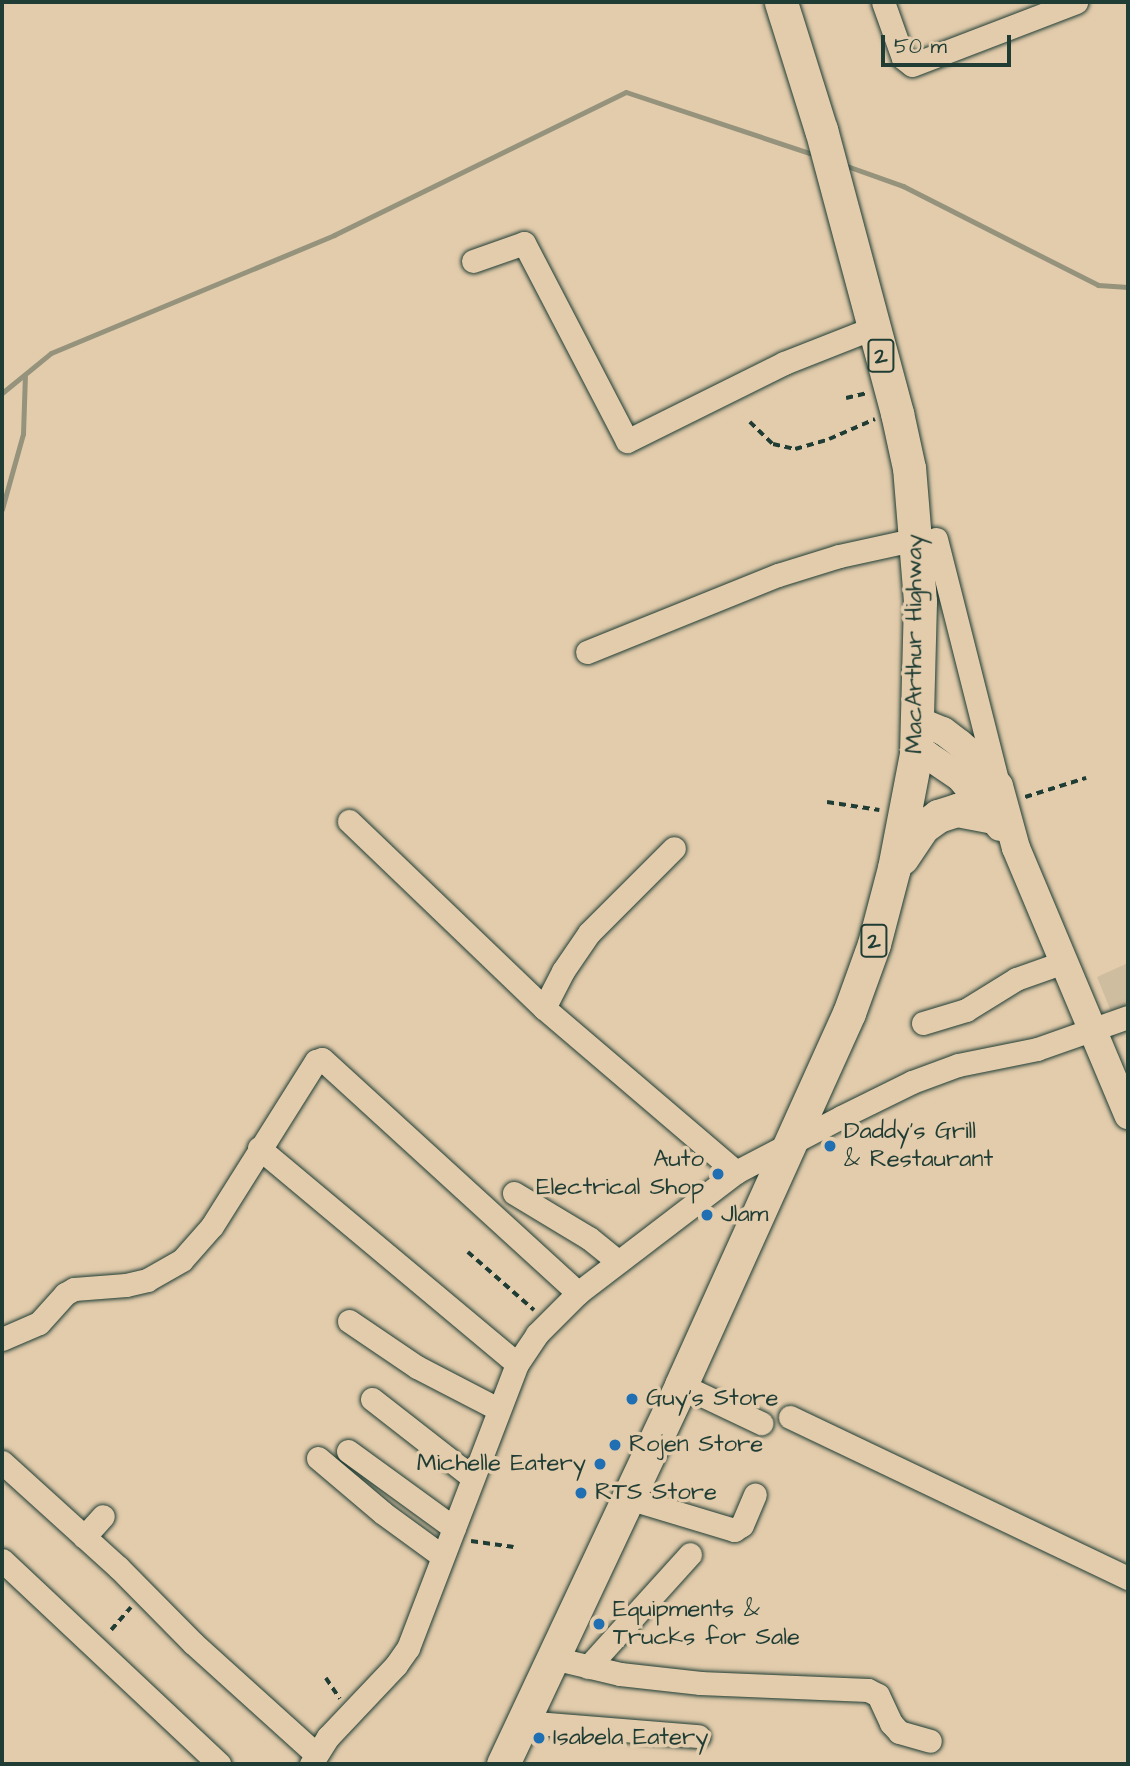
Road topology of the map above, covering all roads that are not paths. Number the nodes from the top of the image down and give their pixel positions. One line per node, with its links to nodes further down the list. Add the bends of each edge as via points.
1 (781, 2): 5 (highway, MacArthur Highway / 2, via 821,130)
2 (883, 2): 3 (street, via 903,58 912,65)
3 (1076, 2)
4 (473, 261): 5 (street, via 524,243 627,441 784,363)
5 (873, 328): 6 (highway, MacArthur Highway / 2)
6 (927, 539): 7 (street, via 839,556 778,575); 8 (highway, MacArthur Highway / 2); 10 (street)
7 (587, 652)
8 (918, 721): 9 (highway, MacArthur Highway / 2); 10 (main road, via 943,731 980,761)
9 (916, 754): 10 (main road, via 927,755); 13 (highway, MacArthur Highway / 2)
10 (998, 802): 13 (highway, via 937,816 923,827); 14 (main road)
11 (349, 821): 15 (street)
12 (674, 848): 15 (street, via 589,933)
13 (894, 869): 20 (highway, MacArthur Highway / 2, via 849,1013)
14 (1064, 962): 17 (street, via 1016,979 967,1010); 18 (main road)
15 (544, 1008): 22 (street)
16 (1128, 1017): 18 (street)
17 (923, 1023)
18 (1093, 1032): 19 (main road); 20 (street, via 958,1065 912,1082)
19 (1128, 1115)
20 (788, 1146): 22 (street); 29 (highway, MacArthur Highway / 2)
21 (259, 1148): 25 (street, via 316,1061 322,1059); 27 (street, via 212,1226 182,1260 147,1280 74,1289 39,1323); 28 (street)
22 (736, 1172): 24 (street)
23 (514, 1193): 24 (street, via 589,1238)
24 (617, 1261): 25 (street)
25 (578, 1293): 28 (street)
26 (349, 1321): 31 (street, via 417,1367)
27 (2, 1339)
28 (517, 1364): 31 (street)
29 (681, 1385): 33 (street); 39 (highway, MacArthur Highway / 2)
30 (372, 1399): 37 (street)
31 (498, 1409): 37 (street)
32 (790, 1417): 45 (street)
33 (761, 1423)
34 (348, 1451): 42 (street)
35 (318, 1458): 42 (street, via 383,1513)
36 (2, 1462): 41 (street)
37 (472, 1478): 42 (street)
38 (755, 1495): 39 (street, via 742,1525 734,1530)
39 (628, 1498): 46 (highway, MacArthur Highway / 2)
40 (103, 1516): 41 (street)
41 (84, 1537): 51 (street)
42 (449, 1540): 51 (street, via 408,1648 348,1713)
43 (690, 1554): 47 (street)
44 (2, 1560): 52 (street)
45 (1128, 1578)
46 (553, 1658): 47 (street); 48 (highway, MacArthur Highway / 2)
47 (588, 1667): 50 (street, via 700,1683 868,1690 878,1695 899,1732)
48 (523, 1722): 49 (street); 53 (highway, MacArthur Highway / 2)
49 (698, 1736)
50 (930, 1741)
51 (314, 1759)
52 (219, 1764)
53 (503, 1764)

